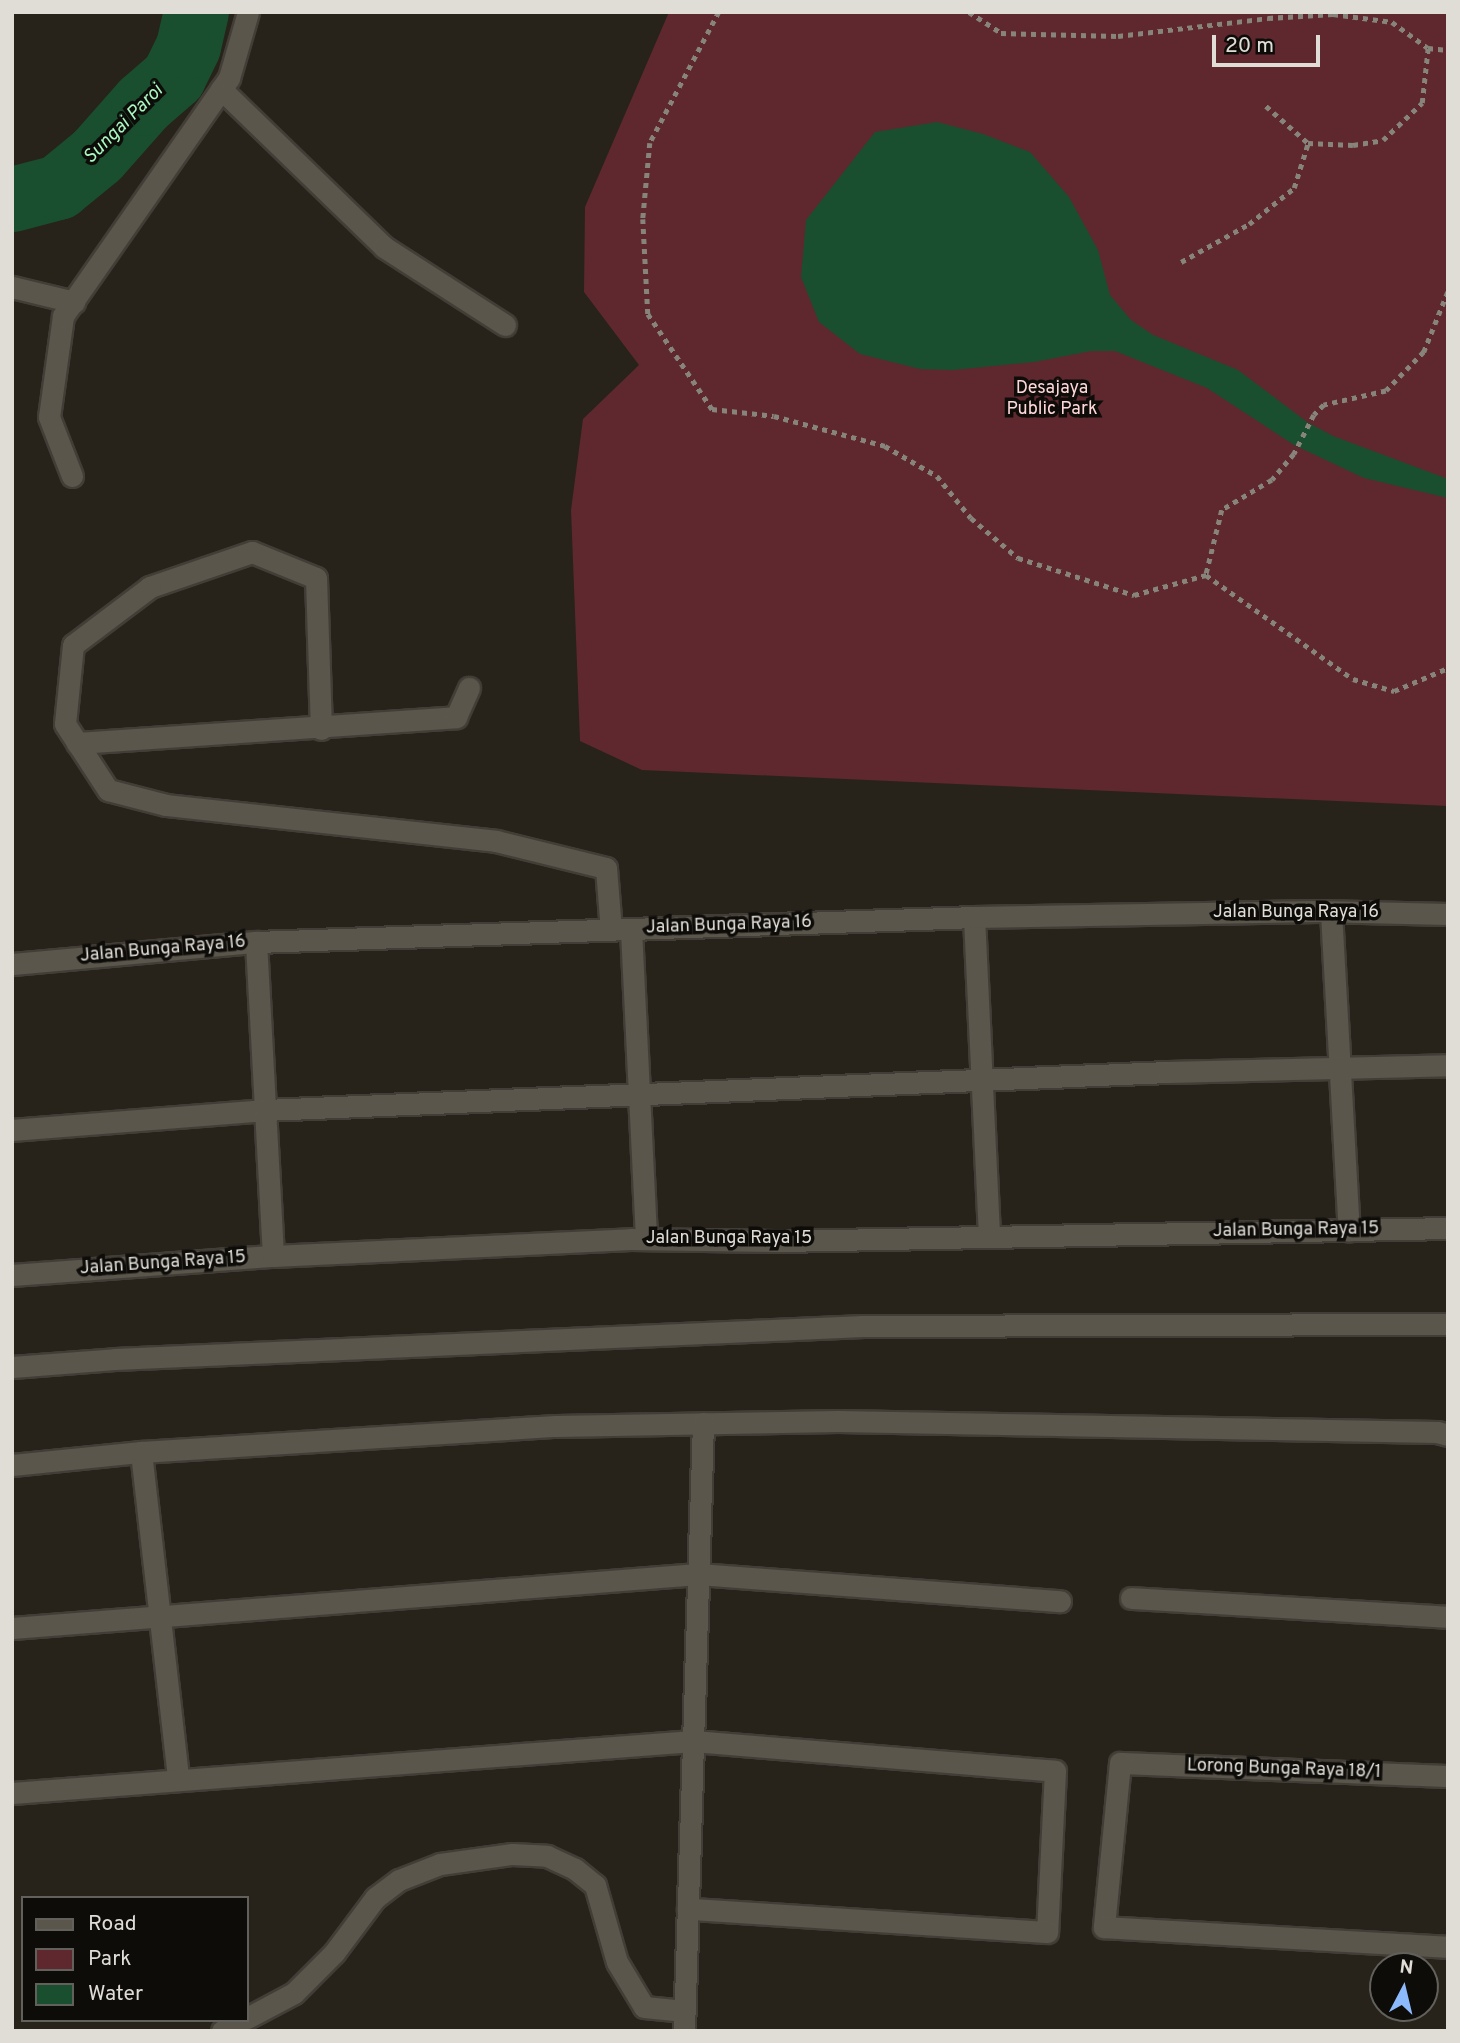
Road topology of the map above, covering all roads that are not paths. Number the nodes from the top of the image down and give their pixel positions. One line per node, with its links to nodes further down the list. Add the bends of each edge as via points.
1 (248, 12): 2 (street, via 229,78)
2 (221, 89): 4 (street); 5 (street, via 384,247)
3 (12, 288): 4 (street)
4 (74, 302): 6 (street, via 63,316 49,417)
5 (505, 325)
6 (72, 476)
7 (469, 688): 8 (street, via 456,717)
8 (320, 729): 9 (street); 9 (street, via 316,578 252,552 150,587 73,645 65,724)
9 (77, 743): 13 (street, via 108,790 166,805 496,841 606,868)
10 (1332, 912): 11 (street, Jalan Bunga Raya 16); 12 (street, Jalan Bunga Raya 16); 17 (street)
11 (1448, 914)
12 (974, 917): 13 (street, Jalan Bunga Raya 16); 18 (street)
13 (621, 930): 14 (street, Jalan Bunga Raya 16); 19 (street)
14 (256, 942): 15 (street, Jalan Bunga Raya 16); 20 (street)
15 (12, 964)
16 (1448, 1065): 17 (street)
17 (1341, 1068): 18 (street); 23 (street)
18 (980, 1080): 19 (street); 24 (street)
19 (636, 1094): 20 (street); 25 (street)
20 (265, 1110): 21 (street); 26 (street)
21 (12, 1130)
22 (1448, 1228): 23 (street, Jalan Bunga Raya 15)
23 (1349, 1230): 24 (street, Jalan Bunga Raya 15)
24 (989, 1237): 25 (street, Jalan Bunga Raya 15)
25 (646, 1239): 26 (street, Jalan Bunga Raya 15)
26 (273, 1256): 27 (street, Jalan Bunga Raya 15)
27 (12, 1275)
28 (1448, 1324): 29 (street, via 863,1326)
29 (12, 1367)
30 (703, 1423): 31 (street, via 838,1421); 32 (street, via 556,1426); 34 (street)
31 (1448, 1435)
32 (141, 1452): 33 (street); 37 (street)
33 (12, 1465)
34 (698, 1574): 36 (street); 37 (street); 40 (street)
35 (1131, 1598): 38 (street)
36 (1060, 1601)
37 (161, 1616): 39 (street); 42 (street)
38 (1448, 1617)
39 (12, 1628)
40 (693, 1741): 42 (street); 44 (street); 44 (street, via 1055,1771 1047,1932)
41 (1448, 1776): 45 (street, Lorong Bunga Raya 18/1, via 1120,1763 1104,1927)
42 (178, 1779): 43 (street)
43 (12, 1793)
44 (688, 1909): 47 (street)
45 (1448, 1947)
46 (248, 2017): 47 (street, via 294,1993 334,1953 376,1898 399,1880 440,1864 512,1854 547,1856 595,1885 617,1962 644,2007)
47 (685, 2021)
48 (239, 2022): 49 (street)
49 (222, 2031)

